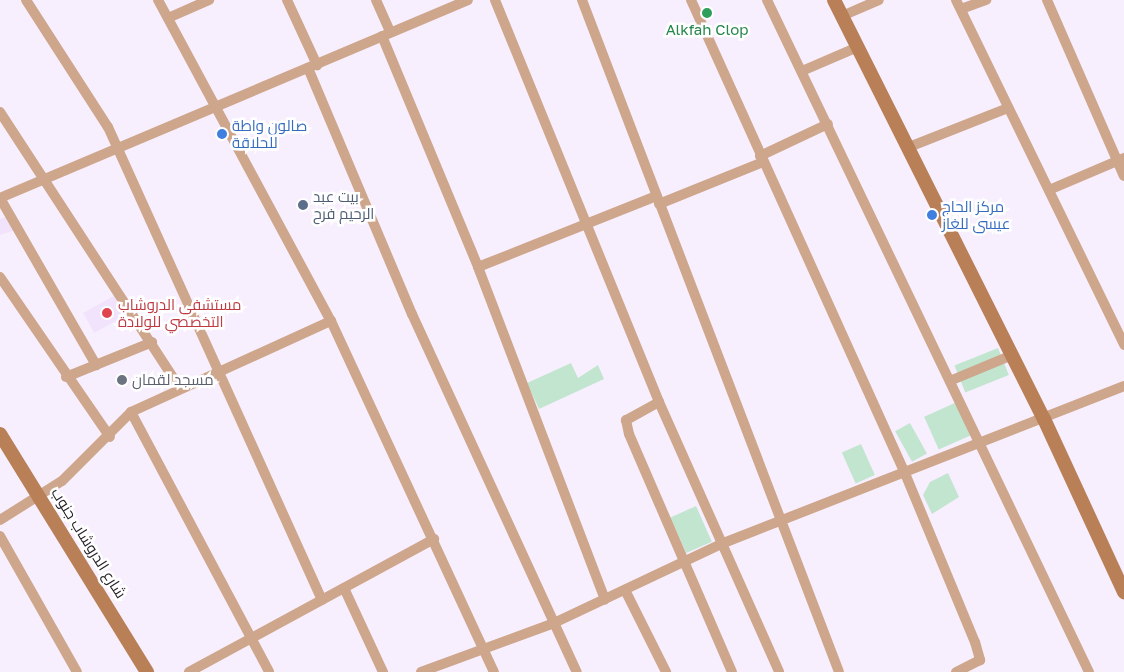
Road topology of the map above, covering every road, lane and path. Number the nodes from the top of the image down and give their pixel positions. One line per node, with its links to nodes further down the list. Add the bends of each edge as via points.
1 (26, 0): 27 (street, via 96,107)
2 (158, 0): 17 (street)
3 (208, 0): 17 (street)
4 (287, 0): 20 (street)
5 (376, 0): 18 (street)
6 (468, 0): 18 (street)
7 (495, 0): 35 (street)
8 (582, 0): 34 (street)
9 (691, 0): 28 (street)
10 (767, 0): 21 (street)
11 (834, 0): 16 (street)
12 (880, 0): 16 (street)
13 (986, 0): 15 (street)
14 (1046, 0): 29 (street)
15 (958, 5): 23 (street)
16 (842, 16): 19 (street)
17 (168, 18): 22 (street)
18 (386, 34): 20 (street); 36 (street)
19 (858, 47): 21 (street); 26 (street)
20 (313, 66): 22 (street); 67 (street, via 412,314)
21 (802, 71): 25 (street)
22 (217, 106): 27 (street); 38 (street)
23 (1008, 108): 26 (street); 32 (street)
24 (0, 112): 31 (street)
25 (828, 124): 28 (street); 45 (street)
26 (909, 147): 41 (street)
27 (117, 149): 31 (street); 43 (street)
28 (761, 159): 34 (street); 54 (street)
29 (1121, 159): 30 (street); 32 (street)
30 (1124, 176)
31 (47, 179): 33 (street); 39 (street)
32 (1049, 190): 40 (street)
33 (0, 198): 42 (street)
34 (657, 200): 35 (street); 57 (street)
35 (584, 223): 36 (street); 48 (street)
36 (478, 267): 66 (street)
37 (0, 277): 44 (street)
38 (331, 321): 43 (street); 59 (street)
39 (152, 342): 42 (street); 47 (street)
40 (1124, 345)
41 (1012, 355): 45 (street); 50 (street)
42 (96, 366): 44 (street)
43 (219, 370): 47 (street); 65 (street)
44 (66, 377): 52 (street)
45 (952, 380): 53 (street)
46 (1124, 386): 50 (street)
47 (180, 388): 49 (street)
48 (659, 402): 60 (street); 61 (street, via 626,420 669,531)
49 (131, 412): 52 (street); 68 (street)
50 (1044, 419): 53 (street); 64 (street)
51 (0, 434): 55 (street, شارع الدروشاب جنوب)
52 (110, 436): 55 (street)
53 (982, 443): 54 (street); 83 (street)
54 (904, 471): 57 (street); 82 (street, via 979,653 975,664)
55 (40, 495): 56 (street); 71 (street, شارع الدروشاب جنوب)
56 (0, 520)
57 (779, 521): 60 (street); 81 (street)
58 (0, 536): 70 (street)
59 (434, 539): 62 (street); 69 (street)
60 (721, 544): 61 (street); 80 (street)
61 (686, 560): 63 (street); 79 (street)
62 (344, 588): 65 (street); 74 (street)
63 (625, 590): 66 (street); 78 (street)
64 (1124, 592)
65 (322, 600): 68 (street)
66 (605, 600): 67 (street)
67 (554, 623): 69 (street); 77 (street)
68 (253, 640): 72 (street); 73 (street)
69 (482, 647): 75 (street); 76 (street)
70 (77, 672)
71 (147, 672)
72 (189, 672)
73 (269, 672)
74 (383, 672)
75 (421, 672)
76 (494, 672)
77 (577, 672)
78 (666, 672)
79 (732, 672)
80 (780, 672)
81 (839, 672)
82 (956, 672)
83 (1089, 672)

